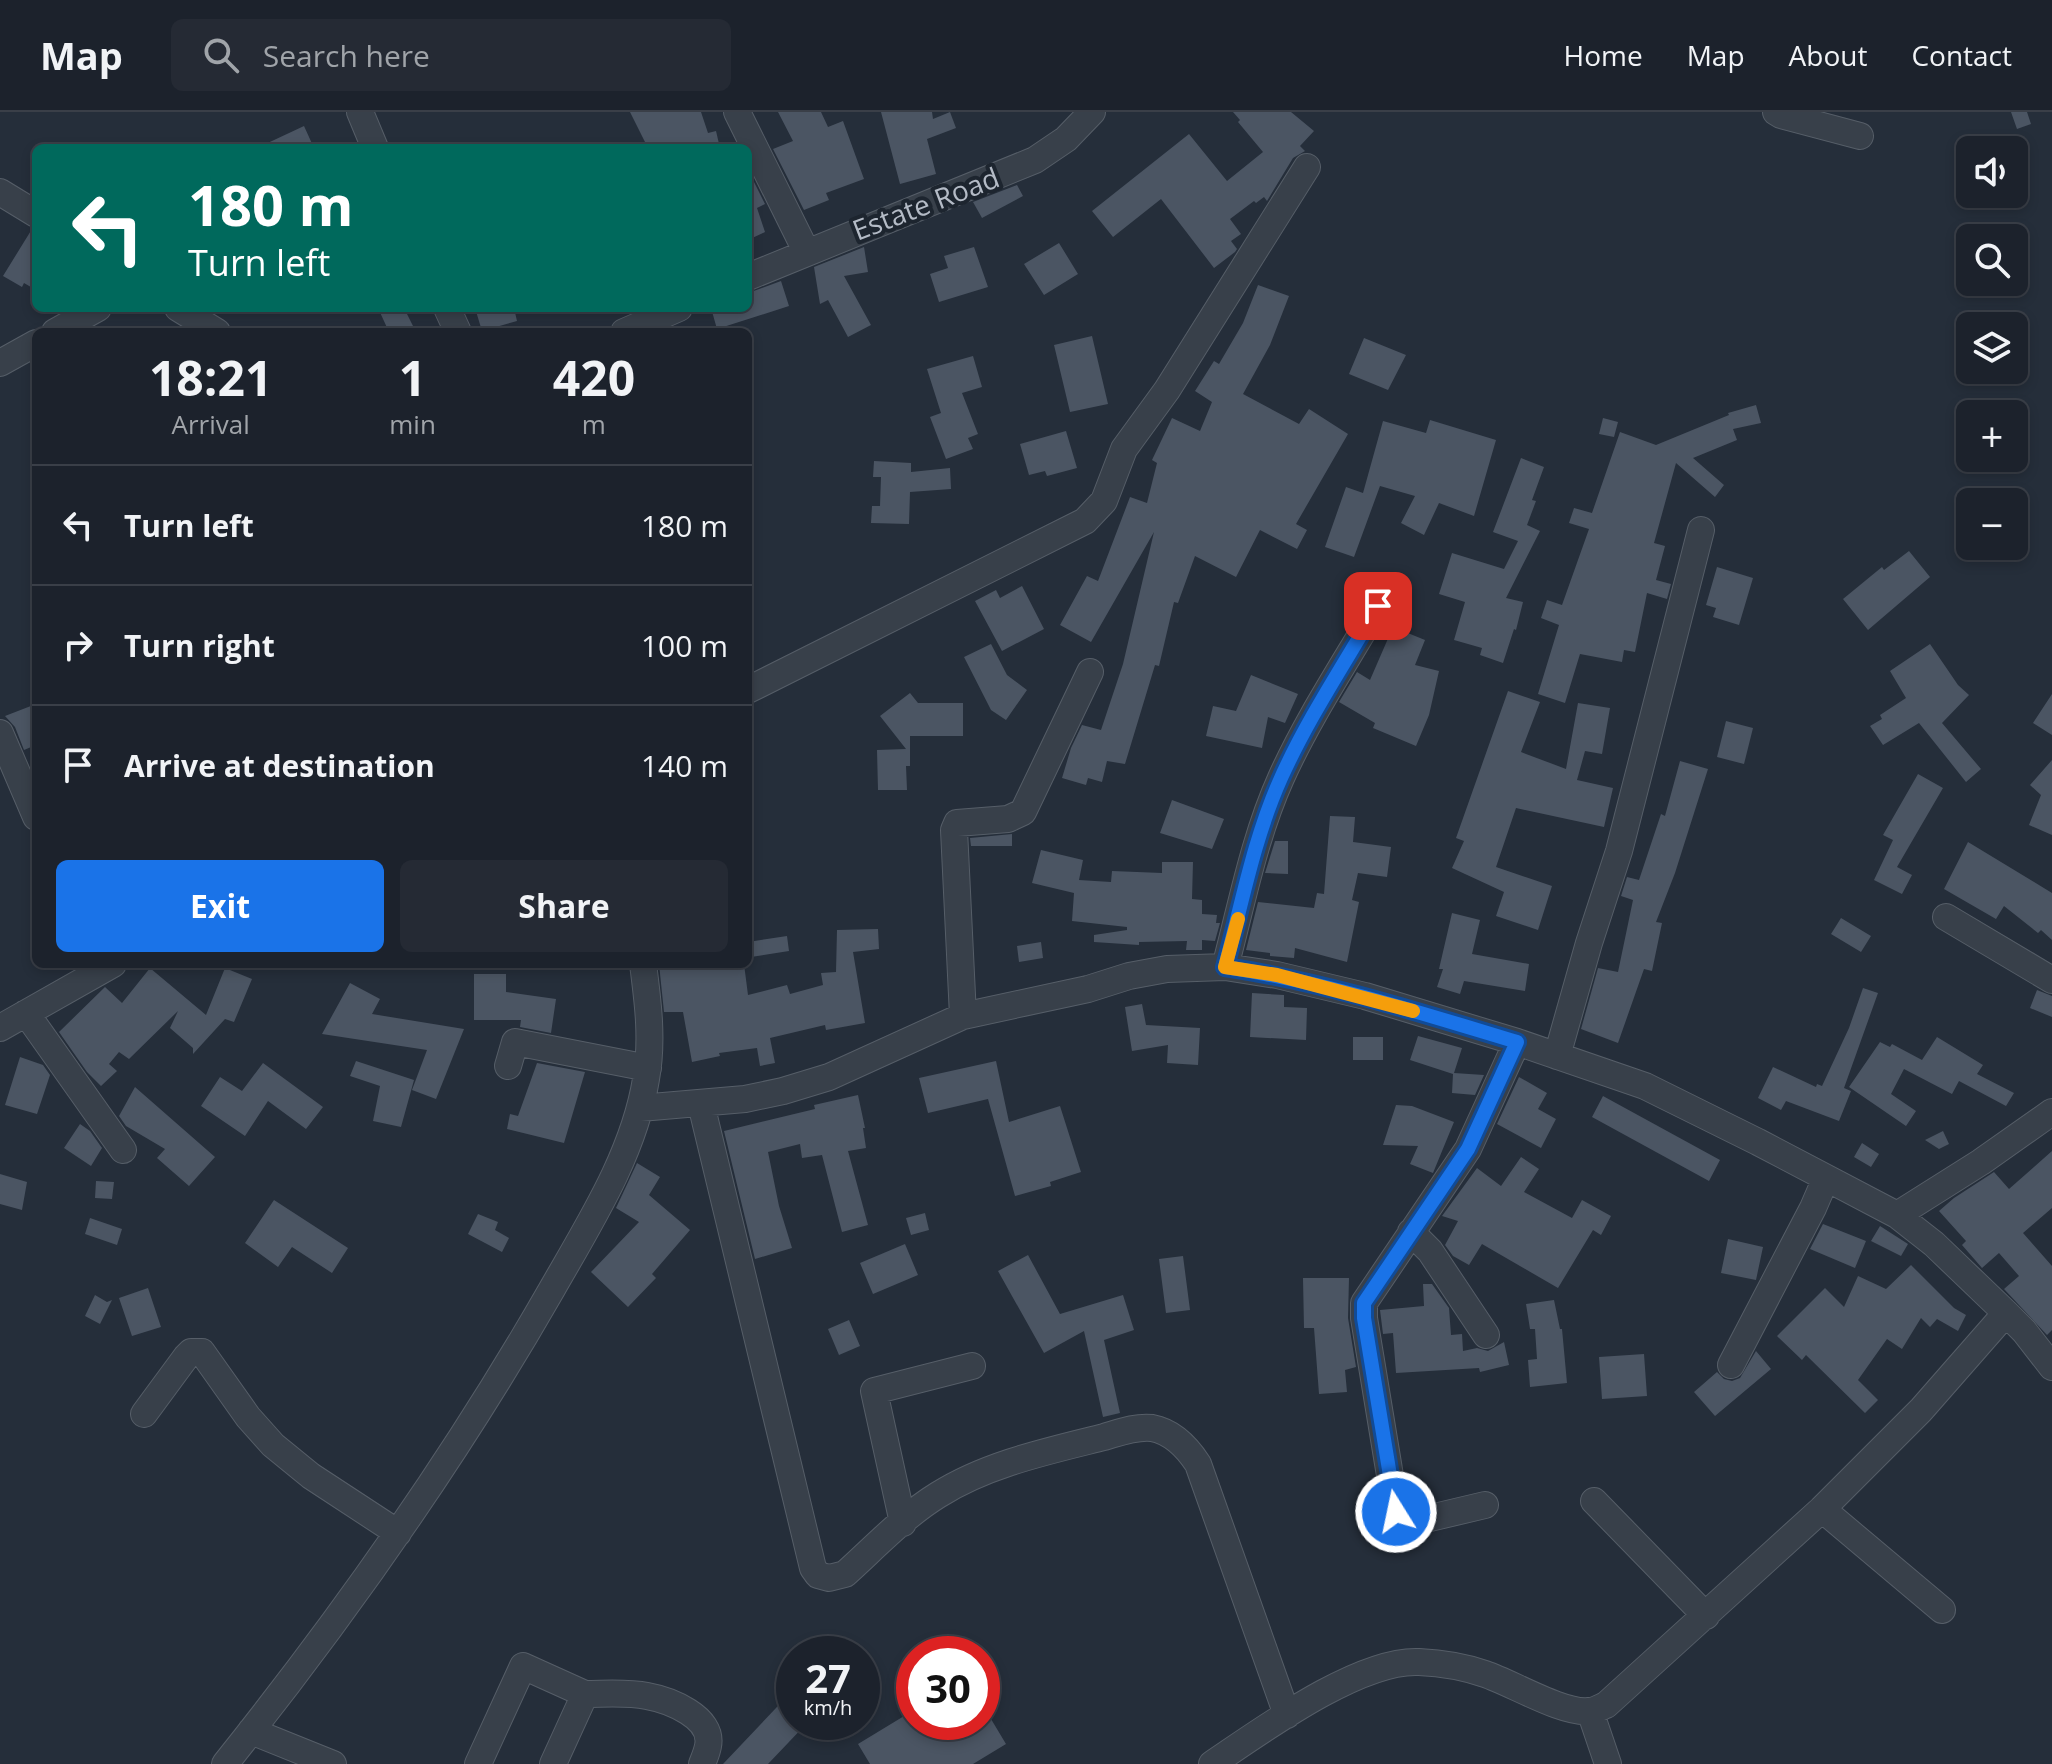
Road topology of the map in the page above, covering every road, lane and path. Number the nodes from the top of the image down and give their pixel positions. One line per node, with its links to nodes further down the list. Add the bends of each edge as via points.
1 (360, 112): 6 (street)
2 (737, 112): 10 (street)
3 (1092, 112): 10 (street, Estate Road, via 1035,160)
4 (1776, 112): 5 (street)
5 (1860, 136)
6 (373, 144)
7 (1307, 167): 23 (street, via 1124,449 1104,501 1085,521)
8 (0, 192): 9 (street)
9 (32, 212)
10 (806, 251): 11 (street, Estate Road)
11 (752, 275)
12 (91, 312): 15 (street)
13 (184, 312): 16 (street)
14 (670, 312): 17 (street)
15 (62, 328)
16 (210, 328)
17 (633, 328)
18 (32, 345): 19 (street)
19 (0, 363)
20 (1701, 530): 35 (street, via 1623,837)
21 (1378, 606): 27 (street, via 1281,779 1248,870)
22 (1090, 672): 32 (street, via 1023,812 1008,819 957,823 954,830)
23 (752, 688)
24 (0, 733): 25 (street)
25 (32, 808)
26 (1946, 917): 30 (street)
27 (1225, 967): 32 (street, via 1155,971); 34 (street, via 1365,996)
28 (101, 968): 31 (street)
29 (643, 968): 37 (street)
30 (2052, 980)
31 (26, 1013): 33 (street); 41 (street)
32 (963, 1016): 38 (street, via 829,1077 745,1099)
33 (0, 1028)
34 (1517, 1042): 35 (street); 44 (street, via 1468,1149)
35 (1557, 1056): 42 (street, via 1645,1086)
36 (508, 1066): 37 (street, via 515,1042)
37 (648, 1068): 39 (street)
38 (701, 1104): 39 (street); 54 (street, via 813,1568 829,1578 845,1574)
39 (640, 1108): 55 (street, via 585,1232 529,1330)
40 (2052, 1112): 43 (street)
41 (123, 1150)
42 (1826, 1178): 43 (street); 47 (street)
43 (1897, 1215): 45 (street)
44 (1411, 1232): 46 (street, via 1430,1251); 52 (street, via 1364,1303 1396,1512 1409,1523)
45 (2006, 1313): 49 (street); 53 (street, via 1921,1410)
46 (1486, 1335)
47 (1731, 1365)
48 (972, 1366): 54 (street, via 874,1391)
49 (2052, 1367)
50 (144, 1414): 55 (street, via 186,1357 202,1352 273,1445)
51 (1594, 1501): 57 (street)
52 (1485, 1505)
53 (1822, 1509): 56 (street); 57 (street)
54 (903, 1523): 60 (street, via 934,1497 990,1469 1134,1429 1169,1434 1198,1464)
55 (398, 1533): 61 (street)
56 (1942, 1610)
57 (1706, 1616): 59 (street, via 1619,1695)
58 (585, 1694): 64 (street, via 523,1666); 65 (street); 66 (street, via 646,1695 691,1714 704,1727 709,1744)
59 (1590, 1711): 60 (street, via 1571,1709 1483,1673 1416,1661 1353,1679); 68 (street)
60 (1287, 1715): 67 (street)
61 (251, 1731): 62 (street); 63 (street)
62 (225, 1764)
63 (333, 1764)
64 (478, 1764)
65 (553, 1764)
66 (702, 1764)
67 (1212, 1764)
68 (1608, 1764)

